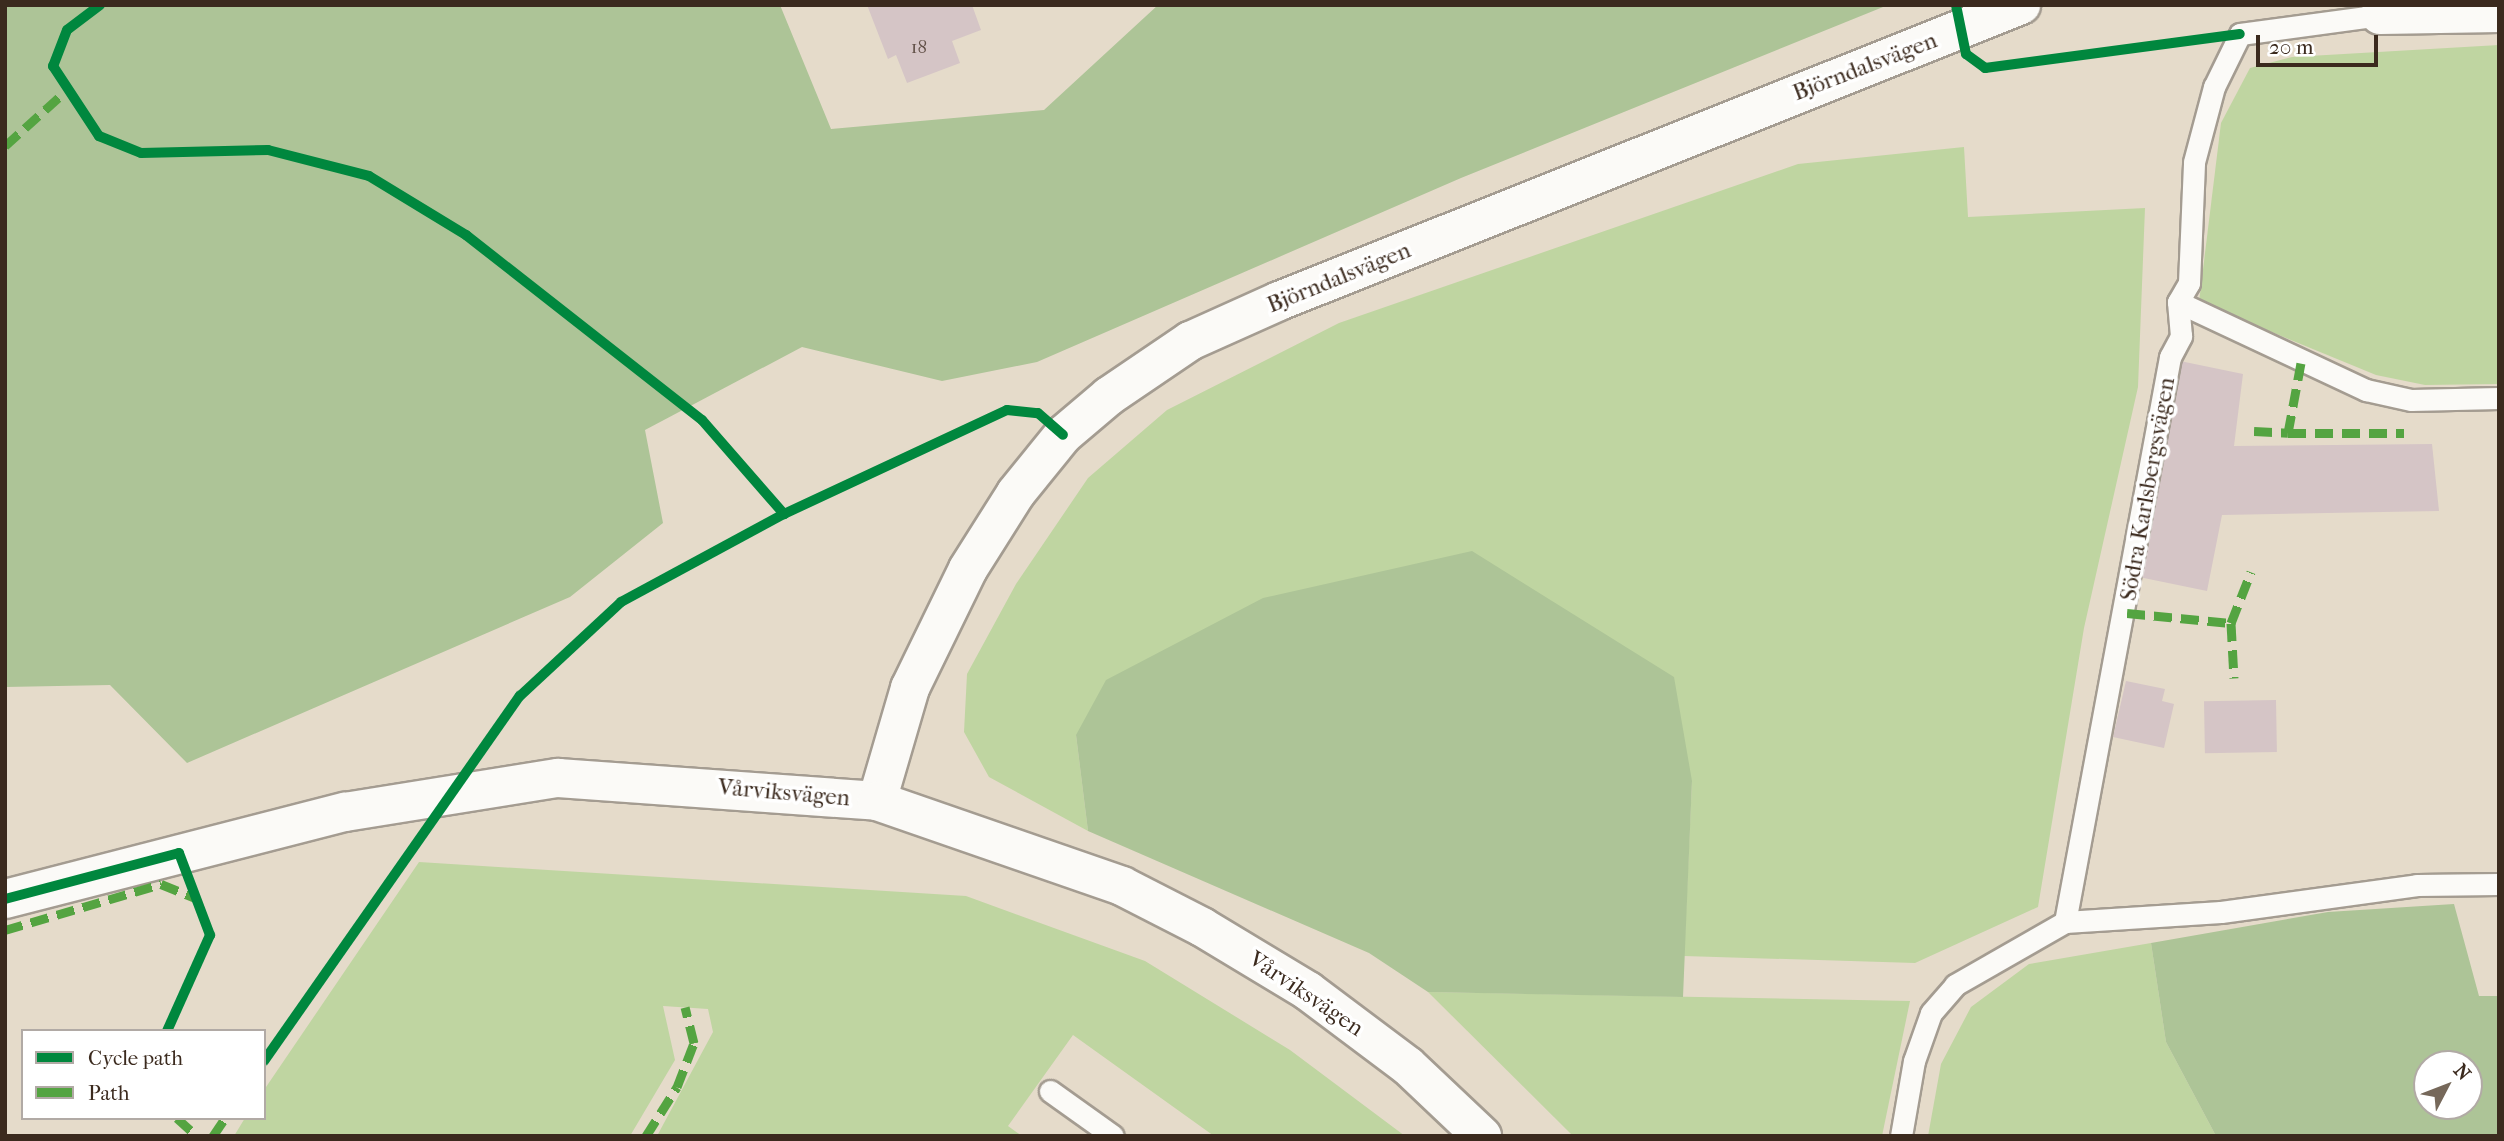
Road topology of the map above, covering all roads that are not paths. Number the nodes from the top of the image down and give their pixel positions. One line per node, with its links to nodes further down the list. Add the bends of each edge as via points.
1 (2021, 5): 6 (street, Björndalsvägen, via 1279,301 1190,341 1109,396 1063,435 1024,483 968,569 910,688)
2 (2499, 13): 3 (street, Södra Karlsbergsvägen)
3 (2380, 15): 4 (lane, Södra Karlsbergsvägen, via 2240,34 2214,87 2194,162 2186,228 2189,283)
4 (2178, 302): 5 (lane, via 2366,390 2411,400); 9 (lane, Södra Karlsbergsvägen, via 2180,336 2170,357)
5 (2499, 398)
6 (877, 801): 8 (street, Vårviksvägen, via 558,778 345,812); 12 (street, Vårviksvägen, via 1122,886 1202,927 1308,991 1408,1066)
7 (2499, 884): 9 (lane, via 2417,886 2221,912)
8 (5, 899)
9 (2065, 922): 13 (lane, via 1955,985 1931,1013 1914,1061)
10 (1050, 1091): 11 (lane)
11 (1114, 1136)
12 (1482, 1136)
13 (1901, 1136)

